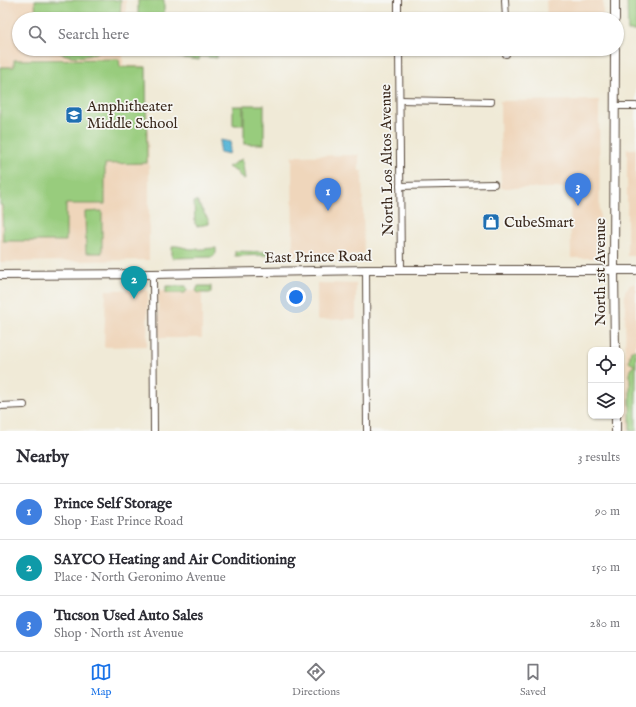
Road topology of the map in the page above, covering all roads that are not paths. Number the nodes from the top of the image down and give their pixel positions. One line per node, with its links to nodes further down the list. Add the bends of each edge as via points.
1 (398, 0): 4 (street)
2 (505, 0): 5 (street)
3 (615, 0): 6 (main road)
4 (398, 12)
5 (506, 12)
6 (615, 12)
7 (399, 56): 9 (street, North Los Altos Avenue)
8 (615, 56): 11 (main road, North 1st Avenue)
9 (400, 100): 10 (street); 14 (street, North Los Altos Avenue)
10 (490, 102)
11 (616, 106): 12 (street); 17 (main road, North 1st Avenue)
12 (636, 106)
13 (494, 184): 14 (street)
14 (400, 186): 16 (street, North Los Altos Avenue)
15 (366, 270): 16 (main road, East Prince Road); 19 (main road, East Prince Road); 26 (street)
16 (401, 270): 17 (main road, East Prince Road)
17 (614, 270): 18 (main road, East Prince Road); 21 (main road, North 1st Avenue)
18 (636, 270)
19 (153, 274): 20 (main road, East Prince Road); 25 (street)
20 (0, 275)
21 (615, 347)
22 (0, 406): 23 (street)
23 (24, 406)
24 (616, 419): 27 (main road)
25 (154, 431)
26 (367, 431)
27 (616, 431)

